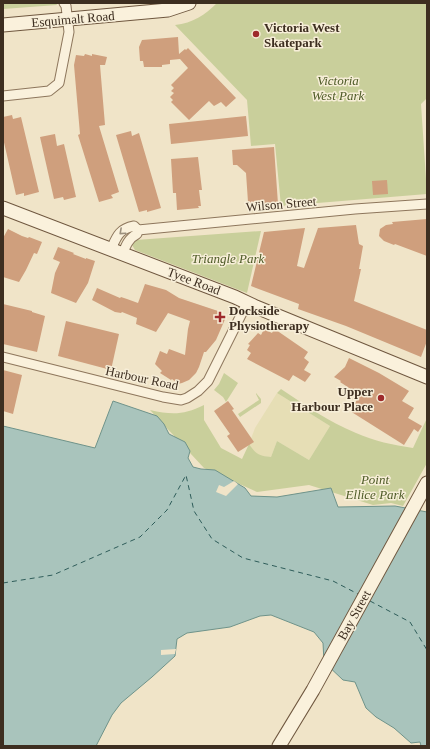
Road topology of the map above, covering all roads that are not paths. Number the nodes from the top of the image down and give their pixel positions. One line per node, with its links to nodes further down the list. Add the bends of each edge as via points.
1 (64, 3): 3 (street)
2 (189, 3): 3 (main road, Esquimalt Road, via 168,10)
3 (68, 19): 4 (main road, Esquimalt Road); 5 (street, via 69,32 59,83 49,91)
4 (3, 25)
5 (3, 96)
6 (427, 204): 8 (street, Wilson Street, via 138,230 134,226 122,230 117,236)
7 (3, 208): 8 (main road, Tyee Road)
8 (117, 251): 9 (main road, Tyee Road)
9 (247, 303): 10 (street, Harbour Road, via 208,380 198,391 181,400); 11 (main road, Tyee Road)
10 (3, 357)
11 (427, 377)
12 (427, 483): 13 (main road, Bay Street, via 313,690)
13 (279, 746)

